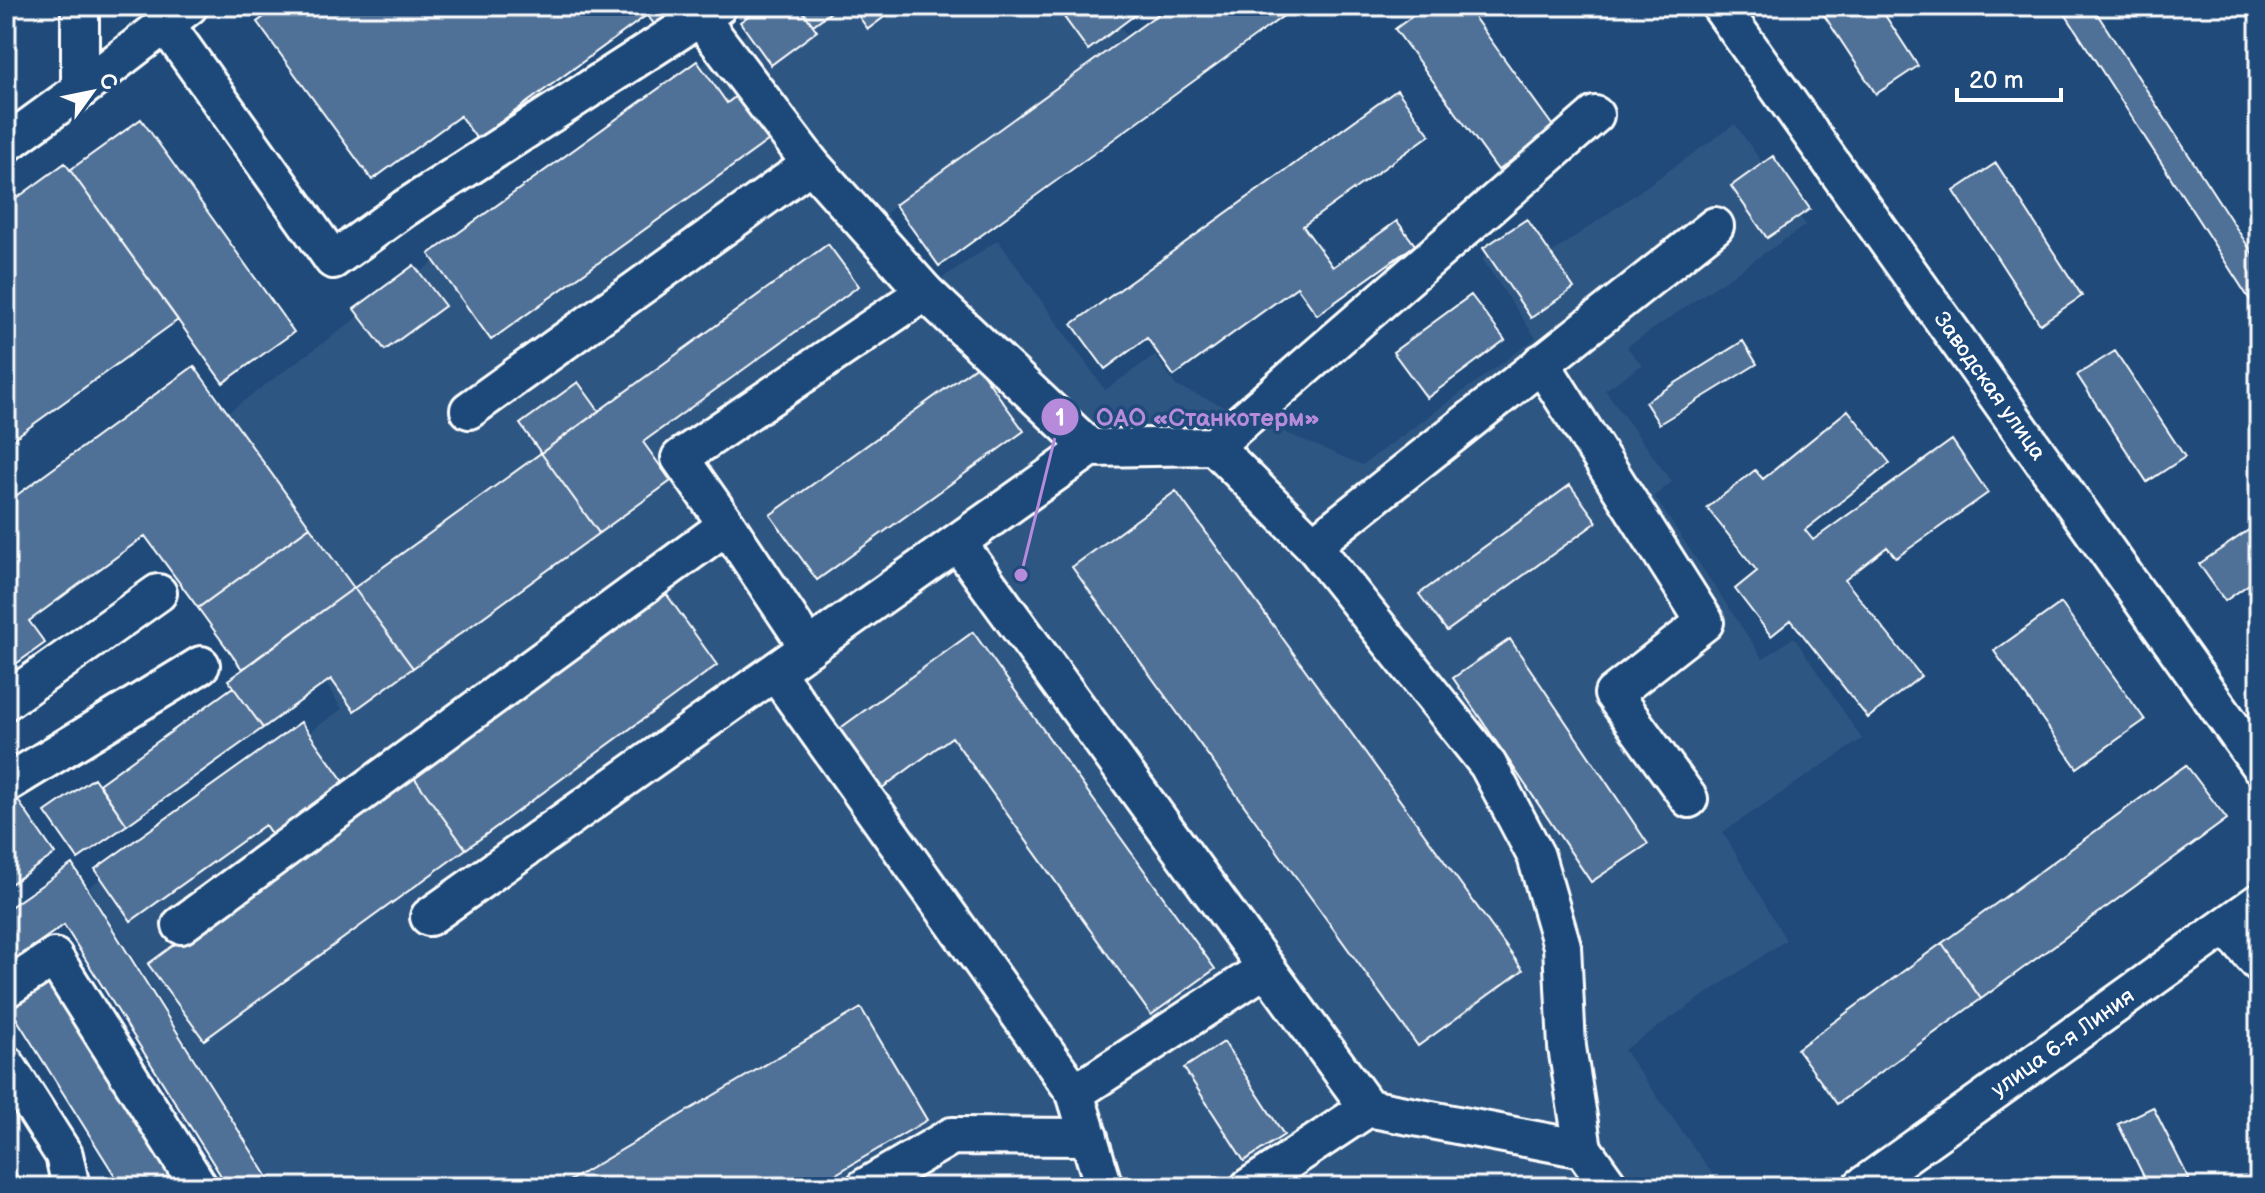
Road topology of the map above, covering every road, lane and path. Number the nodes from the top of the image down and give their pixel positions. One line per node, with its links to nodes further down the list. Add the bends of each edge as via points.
1 (80, 6): 5 (street)
2 (1720, 6): 23 (street, Заводская улица)
3 (709, 12): 4 (street, via 333,260); 8 (street)
4 (177, 14): 5 (street)
5 (80, 90): 7 (street)
6 (1595, 115): 13 (street)
7 (6, 144)
8 (811, 164): 10 (street); 12 (street)
9 (1715, 226): 11 (street)
10 (925, 292): 14 (street); 15 (street, via 680,458)
11 (1541, 363): 17 (street); 25 (street, via 1705,622 1613,694)
12 (469, 410)
13 (1214, 446): 14 (street); 17 (street)
14 (1090, 448): 16 (street)
15 (727, 525): 19 (street); 28 (street)
16 (958, 543): 19 (street); 31 (street)
17 (1313, 545): 37 (street, via 1488,765 1536,856 1562,946 1567,1047)
18 (158, 593): 22 (street)
19 (809, 648): 21 (street)
20 (201, 665): 24 (street)
21 (776, 673): 27 (street); 34 (street)
22 (6, 701)
23 (2259, 765)
24 (6, 784)
25 (1689, 799)
26 (2259, 902): 29 (street, улица 6-я Линия)
27 (429, 917)
28 (181, 925)
29 (2226, 927): 30 (street); 44 (street, улица 6-я Линия)
30 (2259, 963)
31 (1266, 968): 34 (street); 35 (street)
32 (6, 989): 39 (street, via 54,957)
33 (6, 1064): 38 (street, via 64,1155)
34 (1075, 1093): 36 (street)
35 (1368, 1108): 37 (street); 42 (street)
36 (1089, 1137): 40 (street, via 952,1136); 41 (street)
37 (1583, 1149): 43 (street)
38 (71, 1187)
39 (199, 1187)
40 (865, 1187)
41 (1104, 1187)
42 (1249, 1187)
43 (1610, 1187)
44 (1861, 1187)

